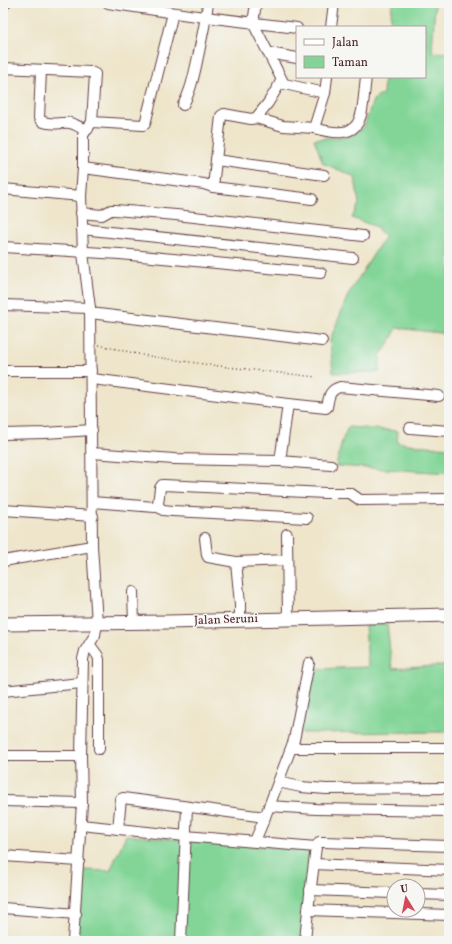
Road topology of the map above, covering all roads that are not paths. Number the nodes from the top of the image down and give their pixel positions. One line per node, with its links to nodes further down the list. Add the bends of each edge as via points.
1 (3, 3): 2 (street)
2 (6, 3)
3 (108, 3): 7 (street)
4 (208, 3): 8 (street)
5 (256, 3): 9 (street)
6 (334, 3): 10 (street)
7 (173, 13): 8 (street); 22 (street, via 146,124)
8 (206, 18): 9 (street); 20 (street, via 189,95)
9 (253, 22): 11 (street); 12 (street)
10 (332, 26)
11 (296, 28)
12 (269, 53): 13 (street); 18 (street, via 281,77)
13 (296, 58)
14 (3, 68): 15 (street)
15 (41, 70): 22 (street, via 41,122 71,124 81,129); 22 (street, via 94,73 96,76)
16 (327, 78): 19 (street)
17 (366, 78): 23 (street, via 358,124 341,133 329,133)
18 (280, 83): 19 (street); 21 (street)
19 (325, 93): 23 (street)
20 (183, 105)
21 (256, 118): 23 (street, via 283,126); 24 (street, via 224,114 221,116)
22 (90, 125): 25 (street, via 83,135)
23 (314, 128)
24 (216, 160): 26 (street); 27 (street)
25 (83, 168): 27 (street); 29 (street)
26 (324, 174)
27 (213, 187): 30 (street)
28 (3, 189): 29 (street)
29 (81, 196): 31 (street)
30 (312, 199)
31 (81, 213): 32 (street); 33 (street, via 102,214 115,210)
32 (82, 229): 35 (street); 36 (street)
33 (363, 236)
34 (3, 248): 35 (street)
35 (83, 253): 37 (street, via 120,254); 39 (street)
36 (353, 258)
37 (321, 273)
38 (3, 305): 39 (street)
39 (90, 311): 40 (street); 42 (street)
40 (322, 341)
41 (3, 371): 42 (street)
42 (91, 375): 44 (street); 46 (street)
43 (439, 396): 44 (street, via 340,387 330,394 326,408)
44 (288, 404): 50 (street)
45 (410, 428): 47 (street)
46 (92, 430): 48 (street); 49 (street)
47 (449, 431)
48 (3, 434)
49 (92, 453): 50 (street, via 174,459); 53 (street)
50 (280, 461): 51 (street)
51 (331, 465)
52 (449, 499): 54 (street, via 360,500 345,493 162,485)
53 (92, 502): 54 (street); 56 (street)
54 (157, 506): 57 (street, via 173,512)
55 (3, 510): 56 (street)
56 (92, 516): 60 (street)
57 (307, 518)
58 (287, 534): 61 (street)
59 (205, 538): 63 (street, via 208,557)
60 (92, 546): 62 (street); 70 (street)
61 (286, 560): 63 (street); 66 (street)
62 (3, 561)
63 (236, 562): 65 (street)
64 (134, 592): 67 (street)
65 (240, 612): 66 (main road, Jalan Seruni); 67 (main road, Jalan Seruni)
66 (290, 614): 68 (main road, Jalan Seruni)
67 (134, 615): 70 (main road, Jalan Seruni)
68 (449, 615)
69 (3, 624): 70 (main road, Jalan Seruni)
70 (97, 624): 71 (street)
71 (90, 645): 73 (street, via 83,657); 77 (street, via 99,660)
72 (309, 663): 75 (street)
73 (81, 683): 74 (street); 79 (street)
74 (3, 691)
75 (292, 748): 76 (street); 80 (street)
76 (449, 748)
77 (99, 749)
78 (3, 756): 79 (street)
79 (81, 756): 83 (street)
80 (278, 782): 81 (street, via 326,789); 84 (street)
81 (449, 788)
82 (3, 800): 83 (street)
83 (82, 803): 88 (street)
84 (270, 806): 86 (street); 87 (street)
85 (187, 807): 87 (street); 89 (street, via 122,798 119,805); 90 (street)
86 (449, 811)
87 (265, 817): 91 (street)
88 (81, 825): 89 (street); 95 (street)
89 (118, 828): 90 (street)
90 (185, 836): 91 (street); 107 (street)
91 (255, 841): 93 (street)
92 (449, 846): 93 (street, via 319,842)
93 (316, 847): 96 (street)
94 (3, 856): 95 (street)
95 (79, 861): 104 (street)
96 (314, 864): 97 (street); 98 (street)
97 (449, 870)
98 (310, 890): 99 (street); 103 (street)
99 (386, 893)
100 (426, 894): 101 (street)
101 (449, 895)
102 (3, 908): 104 (street)
103 (308, 910): 105 (street); 108 (street)
104 (76, 914): 106 (street)
105 (449, 915)
106 (73, 941)
107 (181, 941)
108 (305, 941)

